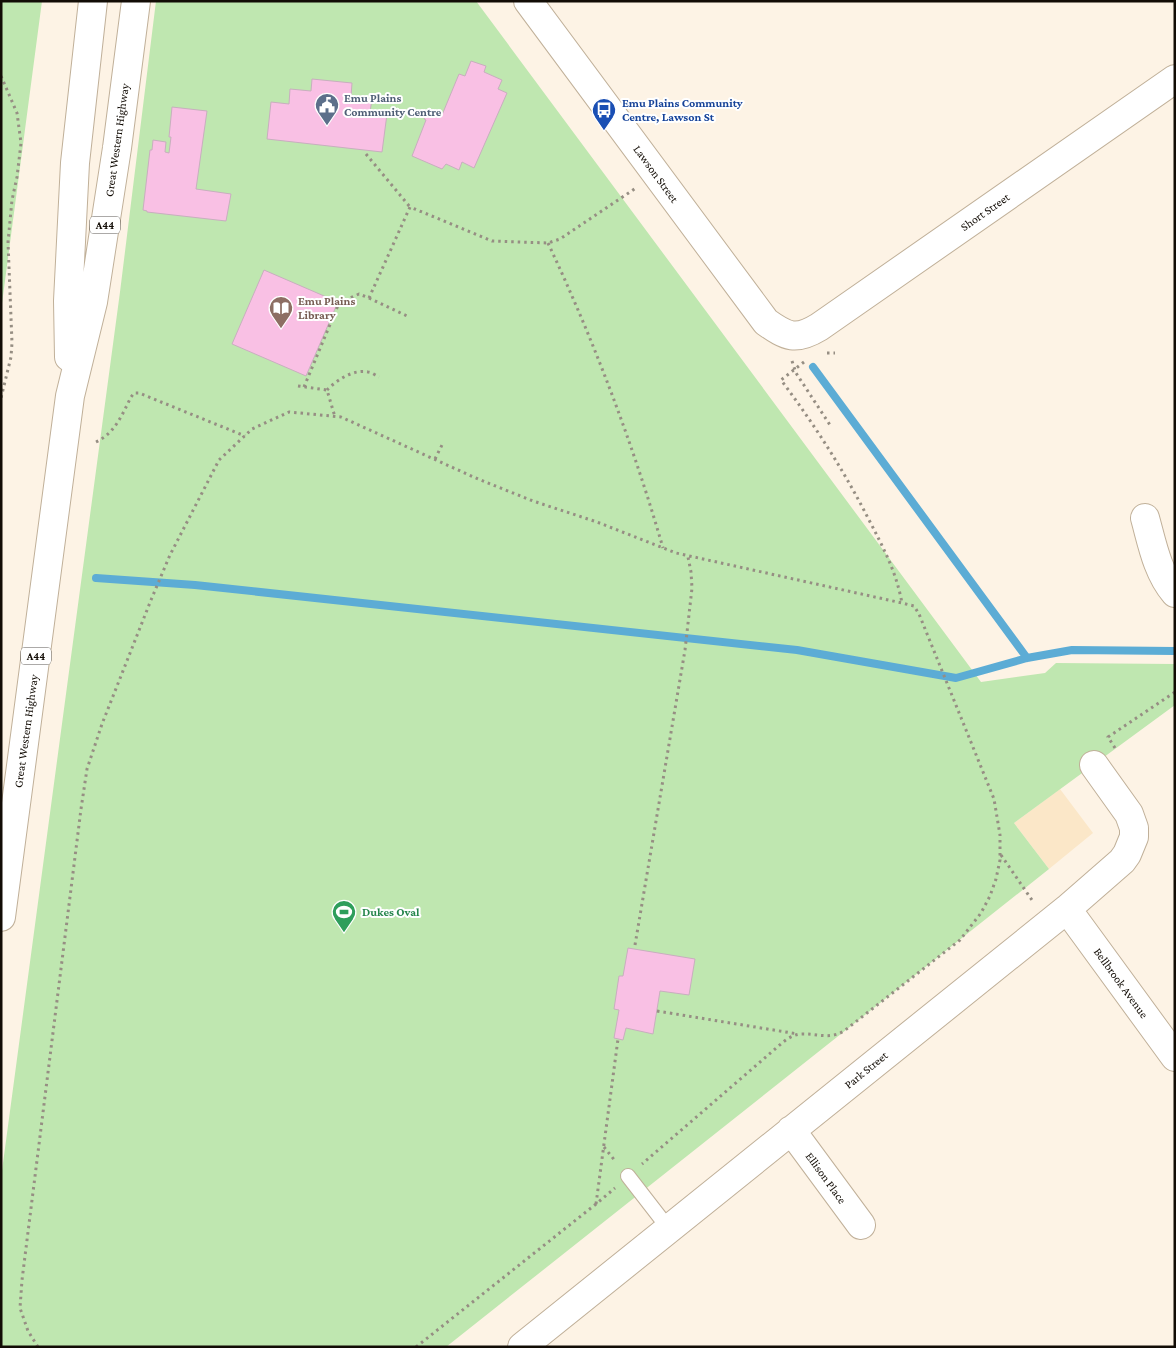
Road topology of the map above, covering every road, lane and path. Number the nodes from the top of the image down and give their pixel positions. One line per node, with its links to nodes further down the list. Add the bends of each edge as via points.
1 (93, 1): 18 (main road, Great Western Highway / A44, via 75,163 68,301)
2 (136, 1): 18 (main road, Great Western Highway / A44, via 94,293)
3 (528, 1): 12 (main road, Lawson Street, via 766,322)
4 (1, 76): 19 (path, via 17,113 21,143 8,242 11,357)
5 (1175, 79): 12 (main road, Short Street, via 819,327 805,335)
6 (366, 154): 8 (path)
7 (637, 188): 9 (path, via 560,239)
8 (410, 207): 9 (path, via 492,241); 10 (path)
9 (548, 243): 27 (path, via 577,304 647,493)
10 (369, 298): 11 (path); 16 (path, via 359,294 339,303)
11 (407, 316)
12 (791, 336): 21 (path, via 792,364)
13 (379, 377): 17 (path, via 369,372 358,372 342,377)
14 (781, 380): 30 (path, via 842,468 893,566)
15 (298, 386): 16 (path)
16 (304, 387): 17 (path)
17 (327, 390): 20 (path)
18 (70, 396): 37 (main road, Great Western Highway / A44)
19 (1, 398)
20 (335, 417): 22 (path, via 289,412 252,429); 25 (path)
21 (830, 426)
22 (245, 436): 23 (path, via 134,393 114,429); 48 (path, via 219,460 170,555 102,724 87,770 22,1280 20,1308)
23 (96, 442)
24 (442, 445): 25 (path)
25 (435, 459): 27 (path, via 534,501)
26 (1145, 518): 29 (main road, via 1157,560)
27 (663, 548): 28 (path)
28 (688, 557): 30 (path); 38 (path, via 692,588 685,650)
29 (1175, 593)
30 (902, 603): 34 (path, via 914,606 919,614 994,799)
31 (1175, 692): 32 (path, via 1108,737)
32 (1119, 753)
33 (1094, 765): 35 (main road, Park Street, via 1129,814 1134,837 1122,861)
34 (1000, 854): 36 (path); 40 (path, via 990,896 960,940 838,1035)
35 (1067, 909): 42 (main road, Bellbrook Avenue); 43 (main road, Park Street)
36 (1038, 910)
37 (1, 917)
38 (636, 945)
39 (657, 1011): 40 (path)
40 (799, 1034): 44 (path, via 782,1043)
41 (618, 1039): 45 (path)
42 (1175, 1057)
43 (791, 1130): 46 (main road, Ellison Place); 47 (main road, Park Street)
44 (628, 1176): 45 (path); 47 (lane)
45 (596, 1204): 49 (path)
46 (861, 1225)
47 (669, 1229): 50 (main road, Park Street)
48 (38, 1347)
49 (416, 1347)
50 (522, 1347)

